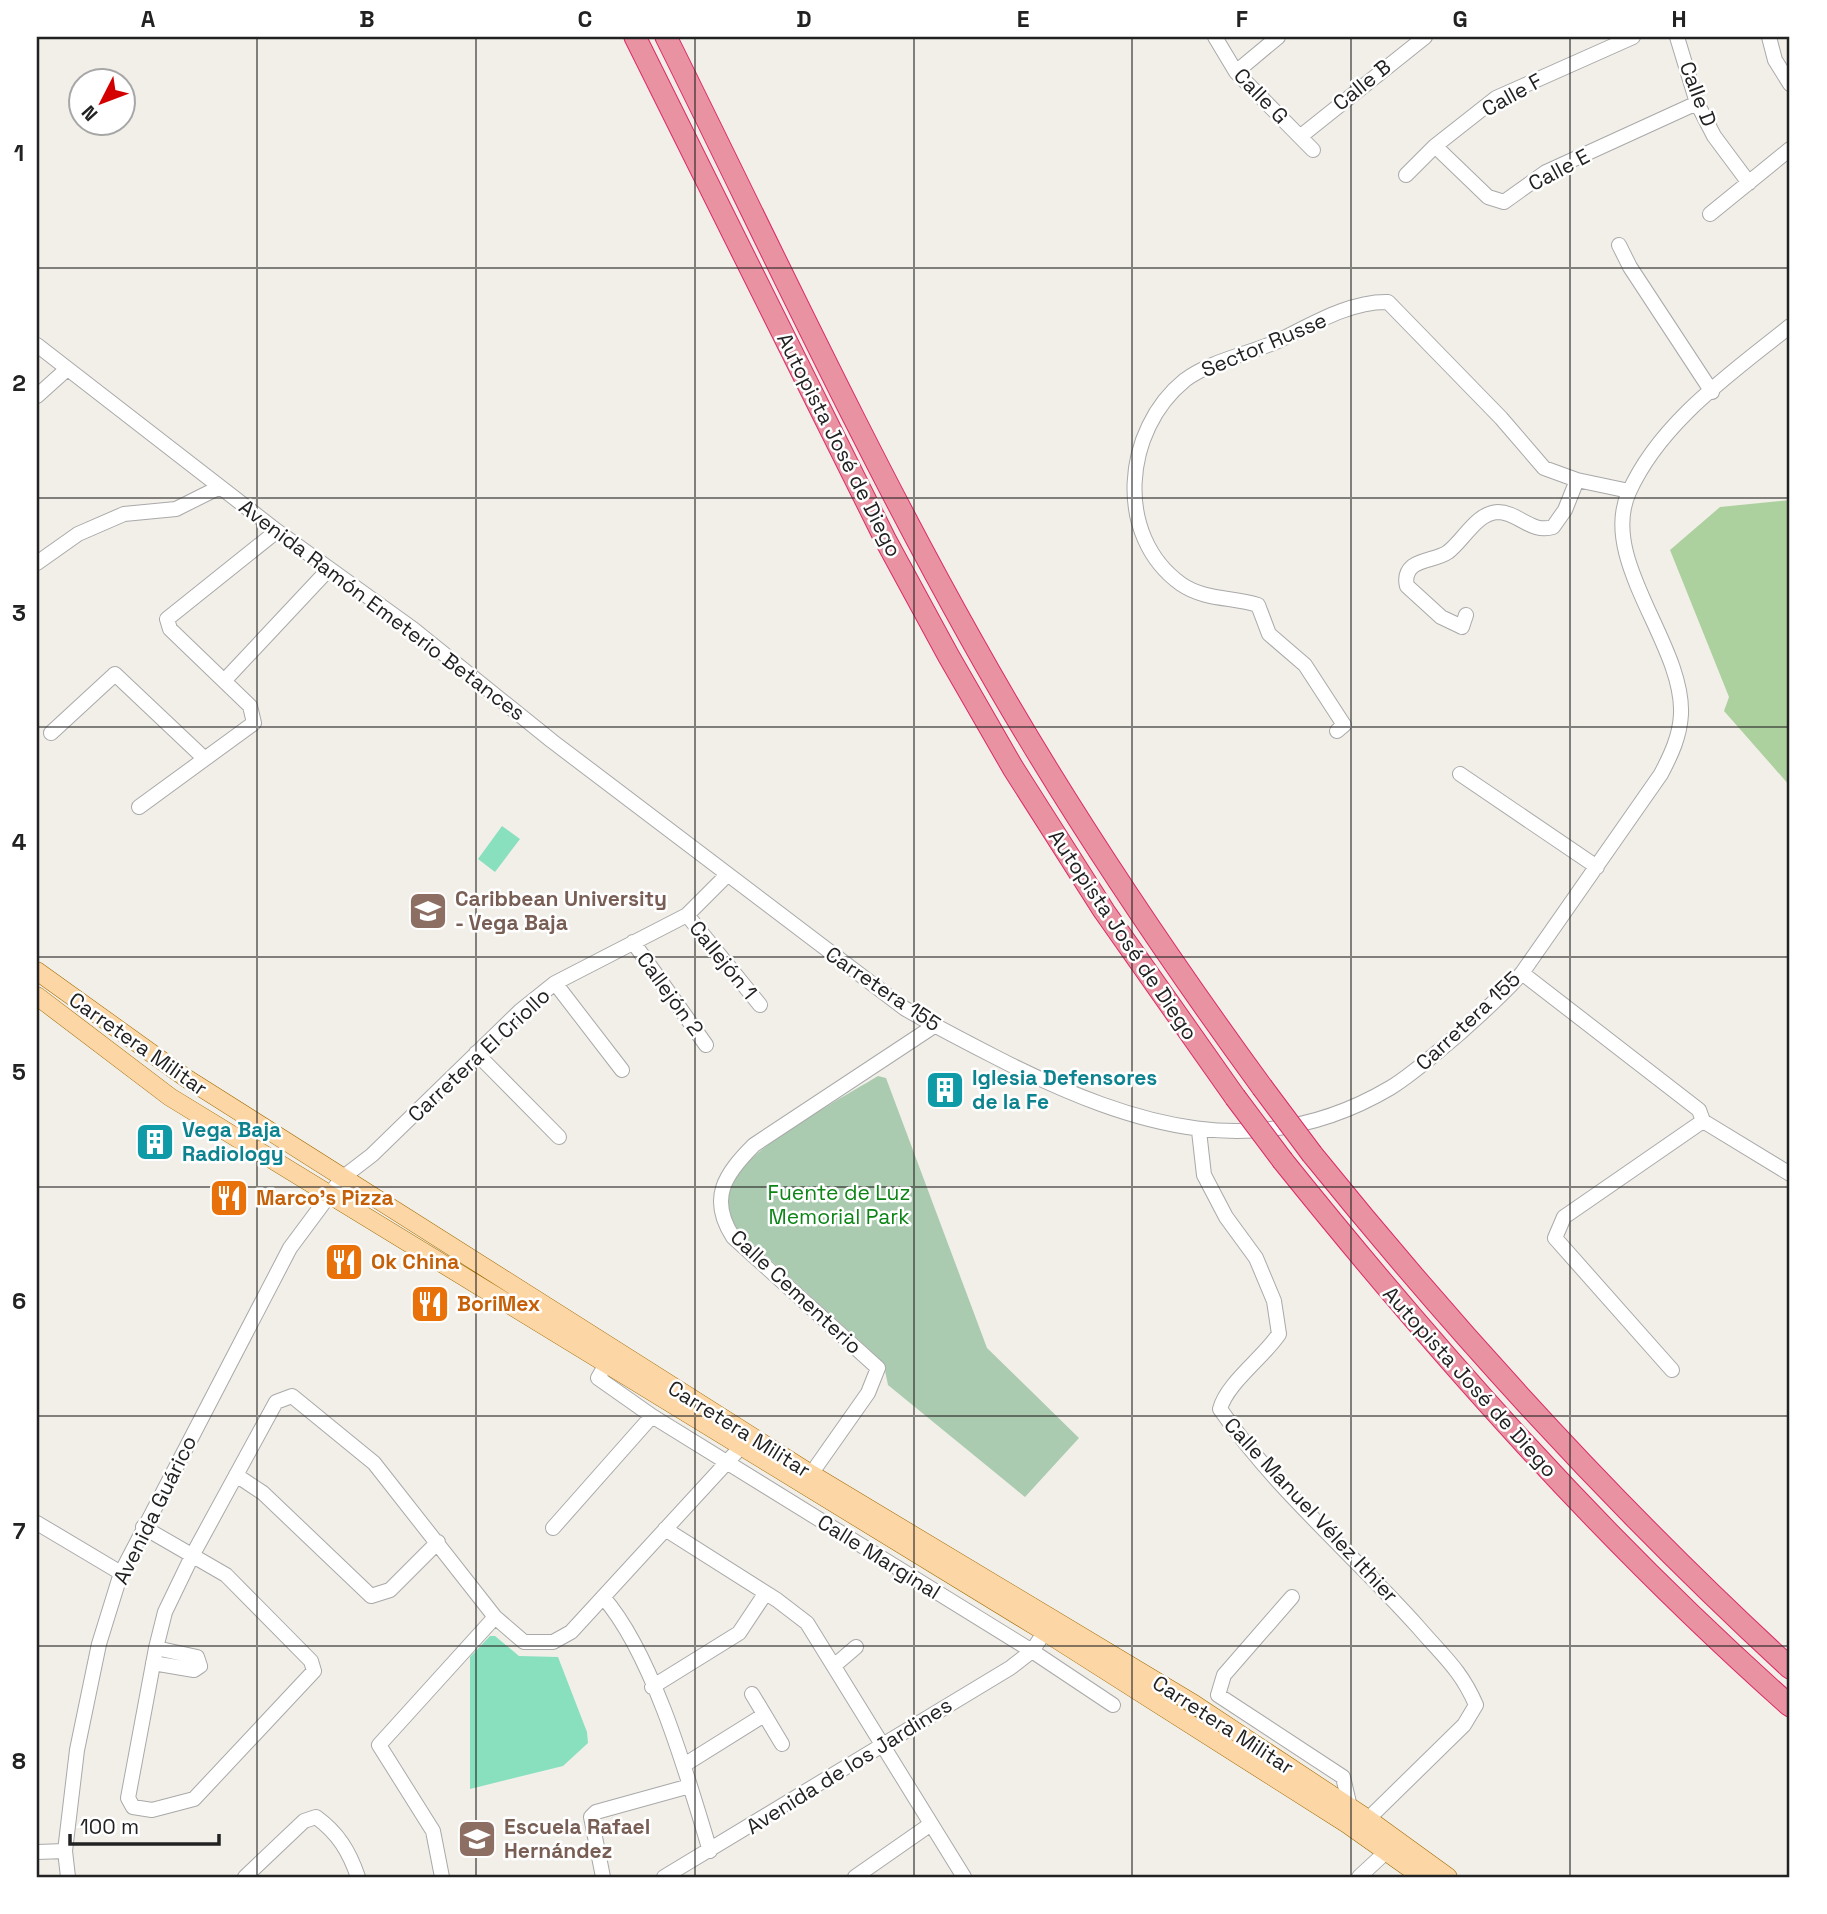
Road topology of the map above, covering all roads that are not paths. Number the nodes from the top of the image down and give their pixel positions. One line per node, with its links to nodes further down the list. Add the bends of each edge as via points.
1 (635, 37): 85 (highway, Autopista José de Diego, bridge, via 885,539 1013,768 1104,911 1283,1161 1417,1325 1547,1468)
2 (666, 37): 79 (highway, Autopista José de Diego, bridge, via 905,517 971,639 1131,902 1312,1154 1437,1305 1558,1440 1671,1556)
3 (1215, 37): 9 (street, Calle G)
4 (1278, 37): 9 (street)
5 (1425, 37): 12 (street, Calle B)
6 (1633, 37): 13 (street, Calle F, via 1496,98)
7 (1677, 37): 11 (street, Calle D)
8 (1769, 37): 10 (street, via 1775,60)
9 (1236, 72): 12 (street, Calle G)
10 (1790, 84)
11 (1697, 103): 13 (street, Calle E, via 1546,173 1504,202 1488,197); 17 (street, Calle D, via 1714,136)
12 (1301, 136): 15 (street, Calle G)
13 (1435, 146): 16 (street, Calle F)
14 (1790, 149): 17 (street)
15 (1313, 150)
16 (1406, 175)
17 (1749, 183): 18 (street)
18 (1710, 214)
19 (1619, 245): 23 (street)
20 (1790, 326): 23 (street, Carretera 155)
21 (37, 345): 22 (street, Avenida Ramón Emeterio Betances)
22 (67, 369): 24 (street); 26 (street, Avenida Ramón Emeterio Betances)
23 (1712, 392): 27 (street, Carretera 155, via 1672,425)
24 (37, 396)
25 (1577, 480): 27 (street, Sector Russe); 31 (street, via 1553,527 1538,528 1512,515 1491,513 1447,552 1408,572 1406,586 1441,617 1462,627); 33 (street, Sector Russe, via 1544,468 1388,302 1364,304 1200,371 1163,401 1147,428 1135,477 1135,517 1143,539 1158,563 1184,586 1258,606 1273,639 1305,665 1332,705 1344,725)
26 (220, 487): 28 (street, Avenida Ramón Emeterio Betances); 29 (street, via 176,509 124,514 78,534)
27 (1629, 491): 38 (street, Carretera 155, via 1623,511 1624,537 1671,669 1681,712 1675,747 1661,774)
28 (277, 531): 30 (street, Avenida Ramón Emeterio Betances); 32 (street, via 167,619 170,629)
29 (37, 563)
30 (329, 569): 32 (street); 39 (street, Avenida Ramón Emeterio Betances, via 413,629)
31 (1466, 615)
32 (224, 681): 35 (street, via 250,706 254,723)
33 (1337, 731)
34 (51, 733): 35 (street, via 115,674)
35 (205, 759): 37 (street)
36 (1460, 774): 38 (street)
37 (139, 807)
38 (1597, 867): 43 (street, Carretera 155)
39 (727, 875): 40 (street, Carretera El Criollo); 47 (street, Carretera 155, via 874,988)
40 (687, 915): 41 (street, Carretera El Criollo); 46 (street, Callejón 1)
41 (633, 942): 44 (street, Carretera El Criollo); 48 (street, Callejón 2)
42 (37, 971): 55 (main road, Carretera Militar, via 186,1079)
43 (1522, 973): 51 (street, via 1699,1110); 52 (street, Carretera 155, via 1422,1066 1375,1096 1346,1110 1280,1129)
44 (555, 983): 49 (street, Carretera El Criollo); 50 (street)
45 (37, 996): 56 (main road, Carretera Militar, via 170,1097)
46 (760, 1005)
47 (934, 1026): 52 (street, Carretera 155, via 1088,1102); 62 (street, Calle Cementerio, via 754,1145 730,1169 721,1193 721,1219 733,1237 878,1368 868,1393)
48 (706, 1045)
49 (476, 1053): 53 (street); 55 (street, Carretera El Criollo, via 372,1156)
50 (622, 1070)
51 (1703, 1121): 54 (street); 58 (street, via 1564,1217 1555,1238)
52 (1199, 1130): 92 (street, Calle Manuel Vélez Ithier, via 1204,1175 1226,1217 1256,1258 1274,1301 1279,1334 1224,1394 1220,1409 1238,1435 1464,1677 1476,1705 1464,1725)
53 (559, 1137)
54 (1790, 1174)
55 (342, 1178): 56 (street, Avenida Guárico); 62 (main road, Carretera Militar)
56 (329, 1194): 57 (main road, Carretera Militar); 65 (street, Avenida Guárico, via 290,1248)
57 (605, 1366): 59 (street, Calle Marginal, via 598,1377); 60 (main road, Carretera Militar)
58 (1672, 1370)
59 (652, 1416): 61 (street, Calle Marginal); 66 (street)
60 (740, 1448): 61 (street); 75 (main road, Carretera Militar)
61 (726, 1463): 67 (street); 77 (street, Calle Marginal)
62 (811, 1474): 75 (main road, Carretera Militar)
63 (236, 1475): 68 (street, via 262,1493 371,1596 390,1590); 68 (street, via 276,1402 292,1396 374,1463); 69 (street)
64 (37, 1523): 70 (street)
65 (143, 1527): 69 (street); 70 (street, Avenida Guárico)
66 (553, 1528)
67 (665, 1529): 71 (street); 72 (street)
68 (438, 1542): 74 (street)
69 (192, 1556): 69 (street, via 165,1612 154,1655 128,1798 133,1807 152,1810 194,1799 314,1671 311,1661 226,1575)
70 (121, 1573): 94 (street, Avenida Guárico, via 99,1644 77,1749)
71 (765, 1594): 78 (street, via 807,1623); 80 (street, via 739,1633)
72 (603, 1597): 74 (street, via 572,1632 554,1642 524,1642); 80 (street, via 617,1614)
73 (1292, 1597): 82 (street, via 1224,1675)
74 (495, 1617): 101 (street, via 379,1745 433,1831)
75 (1049, 1626): 77 (street, Avenida de los Jardines); 83 (main road, Carretera Militar); 96 (main road, Carretera Militar)
76 (856, 1647): 78 (street)
77 (1032, 1651): 84 (street, Calle Marginal); 88 (street, Avenida de los Jardines)
78 (835, 1664): 88 (street)
79 (1790, 1668)
80 (652, 1687): 89 (street)
81 (752, 1694): 86 (street)
82 (1218, 1695): 83 (street); 91 (street, via 1343,1777)
83 (1194, 1704): 91 (main road, Carretera Militar)
84 (1113, 1705)
85 (1790, 1706)
86 (764, 1715): 87 (street); 89 (street)
87 (782, 1744)
88 (884, 1745): 93 (street); 95 (street, Avenida de los Jardines)
89 (684, 1765): 90 (street)
90 (690, 1786): 95 (street); 102 (street, via 591,1817)
91 (1350, 1807): 92 (main road, Carretera Militar)
92 (1368, 1819): 108 (main road, Carretera Militar)
93 (931, 1824): 104 (street); 105 (street)
94 (65, 1851): 97 (street); 99 (street, Avenida Guárico)
95 (710, 1851): 103 (street, Avenida de los Jardines)
96 (1388, 1851): 106 (street); 107 (main road, Carretera Militar)
97 (37, 1852)
98 (250, 1876): 100 (street, via 304,1821 316,1817 335,1831)
99 (68, 1877)
100 (358, 1877)
101 (442, 1877)
102 (603, 1877)
103 (664, 1877)
104 (855, 1877)
105 (964, 1877)
106 (1359, 1877)
107 (1422, 1877)
108 (1448, 1877)

